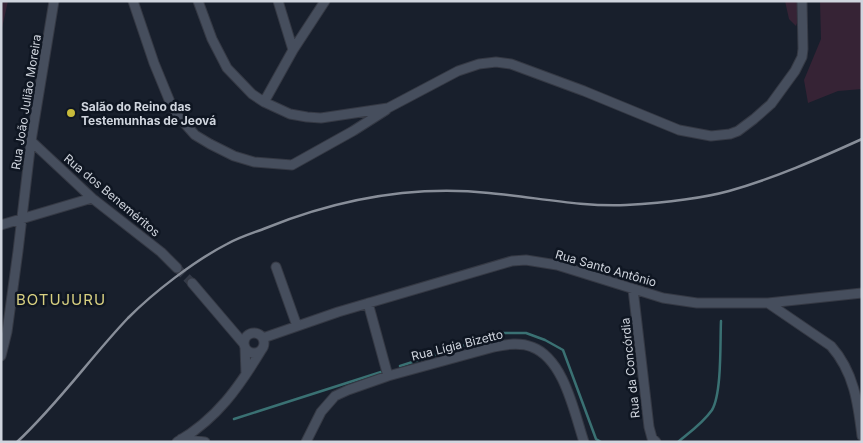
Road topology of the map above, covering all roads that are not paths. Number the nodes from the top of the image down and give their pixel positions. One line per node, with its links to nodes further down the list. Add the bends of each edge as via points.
1 (54, 1): 10 (street, Rua João Julião Moreira)
2 (133, 1): 9 (street, via 154,63 178,116 210,144 240,159 292,165)
3 (198, 1): 8 (street, via 227,68)
4 (278, 1): 7 (street)
5 (325, 1): 7 (street)
6 (802, 1): 9 (street, via 803,50 795,71 771,104 730,134 701,135 679,130 504,63 479,64 458,71)
7 (293, 50): 8 (street)
8 (264, 102): 9 (street, via 290,114 321,118)
9 (388, 108)
10 (30, 142): 11 (street, Rua dos Beneméritos); 12 (street, Rua João Julião Moreira)
11 (92, 198): 12 (street); 14 (street, Rua dos Beneméritos)
12 (22, 218): 13 (street); 25 (street, Rua João Julião Moreira)
13 (1, 225)
14 (177, 268)
15 (276, 268): 21 (street)
16 (192, 283): 23 (street)
17 (633, 289): 19 (street, Rua Santo Antônio, via 557,265 526,260 512,261); 20 (street, Rua Santo Antônio, via 680,302); 33 (street, Rua da Concórdia, via 649,426)
18 (862, 293): 20 (street, Rua Santo Antônio)
19 (368, 303): 21 (street, Rua Santo Antônio); 27 (street)
20 (768, 303): 28 (street, via 838,354 858,403)
21 (297, 326): 22 (street, Rua Santo Antônio)
22 (263, 338): 23 (street, via 254,332); 24 (street)
23 (246, 342): 24 (street, via 253,353); 26 (street)
24 (262, 349): 26 (street)
25 (1, 356)
26 (246, 376): 29 (street, via 219,411)
27 (388, 376): 31 (street, Rua Lígia Bizetto, via 335,396 321,412); 32 (street, Rua Lígia Bizetto, via 494,346 531,346 544,353 558,370)
28 (862, 436)
29 (179, 440): 30 (street)
30 (205, 442)
31 (306, 442)
32 (584, 442)
33 (656, 442)

